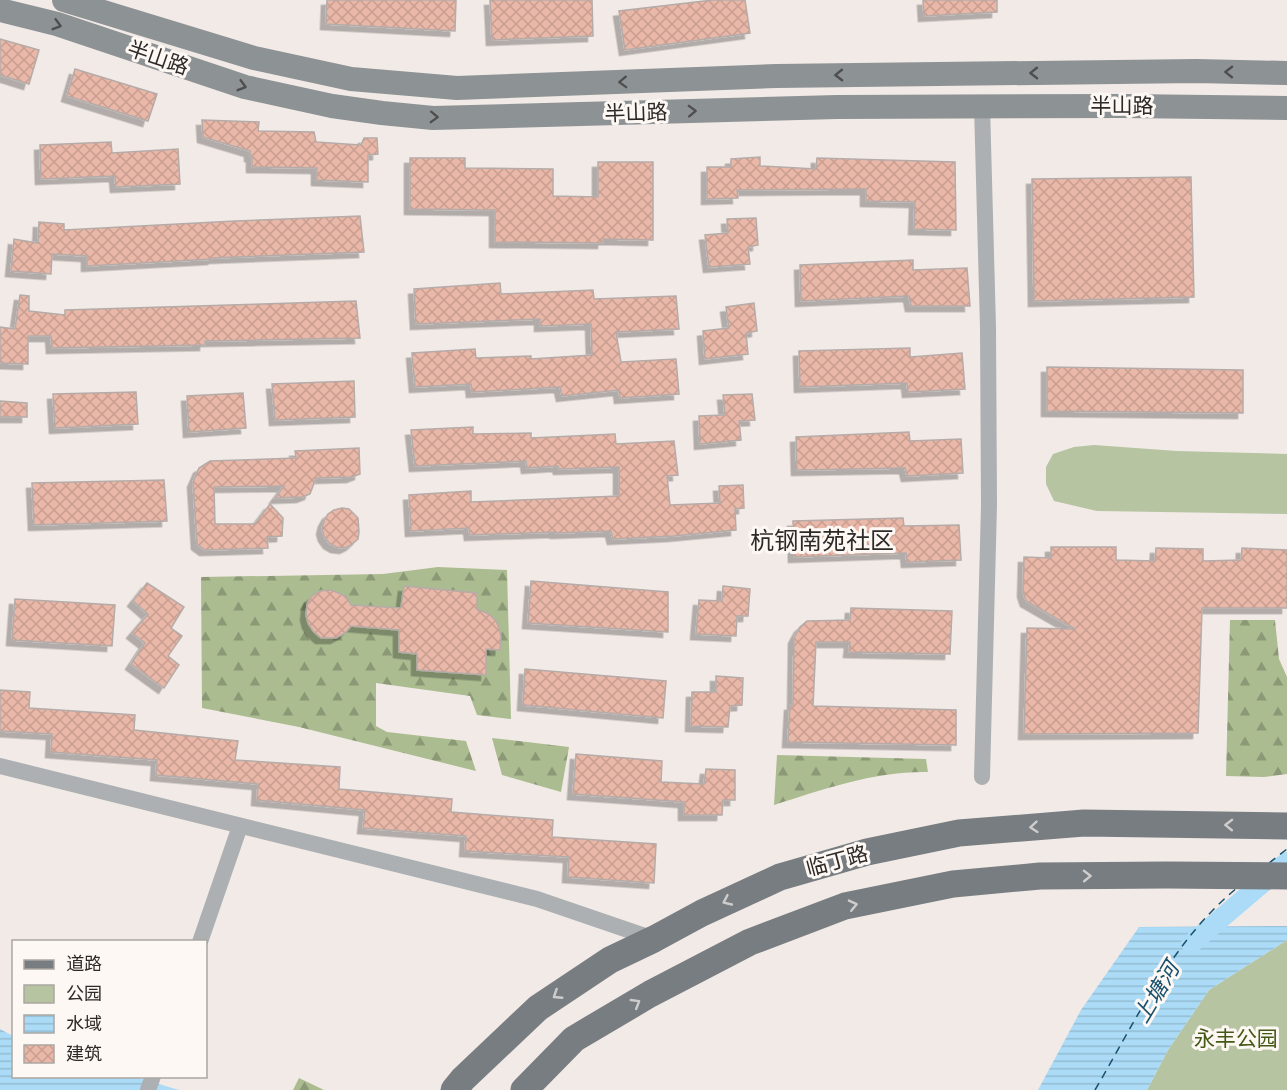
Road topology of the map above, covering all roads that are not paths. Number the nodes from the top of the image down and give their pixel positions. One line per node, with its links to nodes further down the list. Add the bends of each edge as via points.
1 (64, 0): 3 (main road, 半山路, one-way to 1, via 776,76 457,88 351,79 263,60)
2 (0, 10): 4 (main road, 半山路, one-way to 4, via 57,24 245,87 382,113 434,118)
3 (1287, 73)
4 (982, 106): 5 (main road, 半山路); 7 (street, via 990,505)
5 (1287, 108)
6 (0, 766): 8 (street)
7 (982, 777)
8 (240, 826): 11 (street, via 537,899); 12 (street)
9 (1287, 826): 11 (main road, 临丁路, one-way to 11, via 1084,823 959,833 867,852 780,877)
10 (1287, 876): 14 (main road, one-way to 10, via 574,1039 650,994 750,942 845,906 953,884 1040,876)
11 (654, 939): 13 (main road, 临丁路, one-way to 13, via 610,960 538,1008)
12 (201, 940)
13 (454, 1090)
14 (524, 1090)

